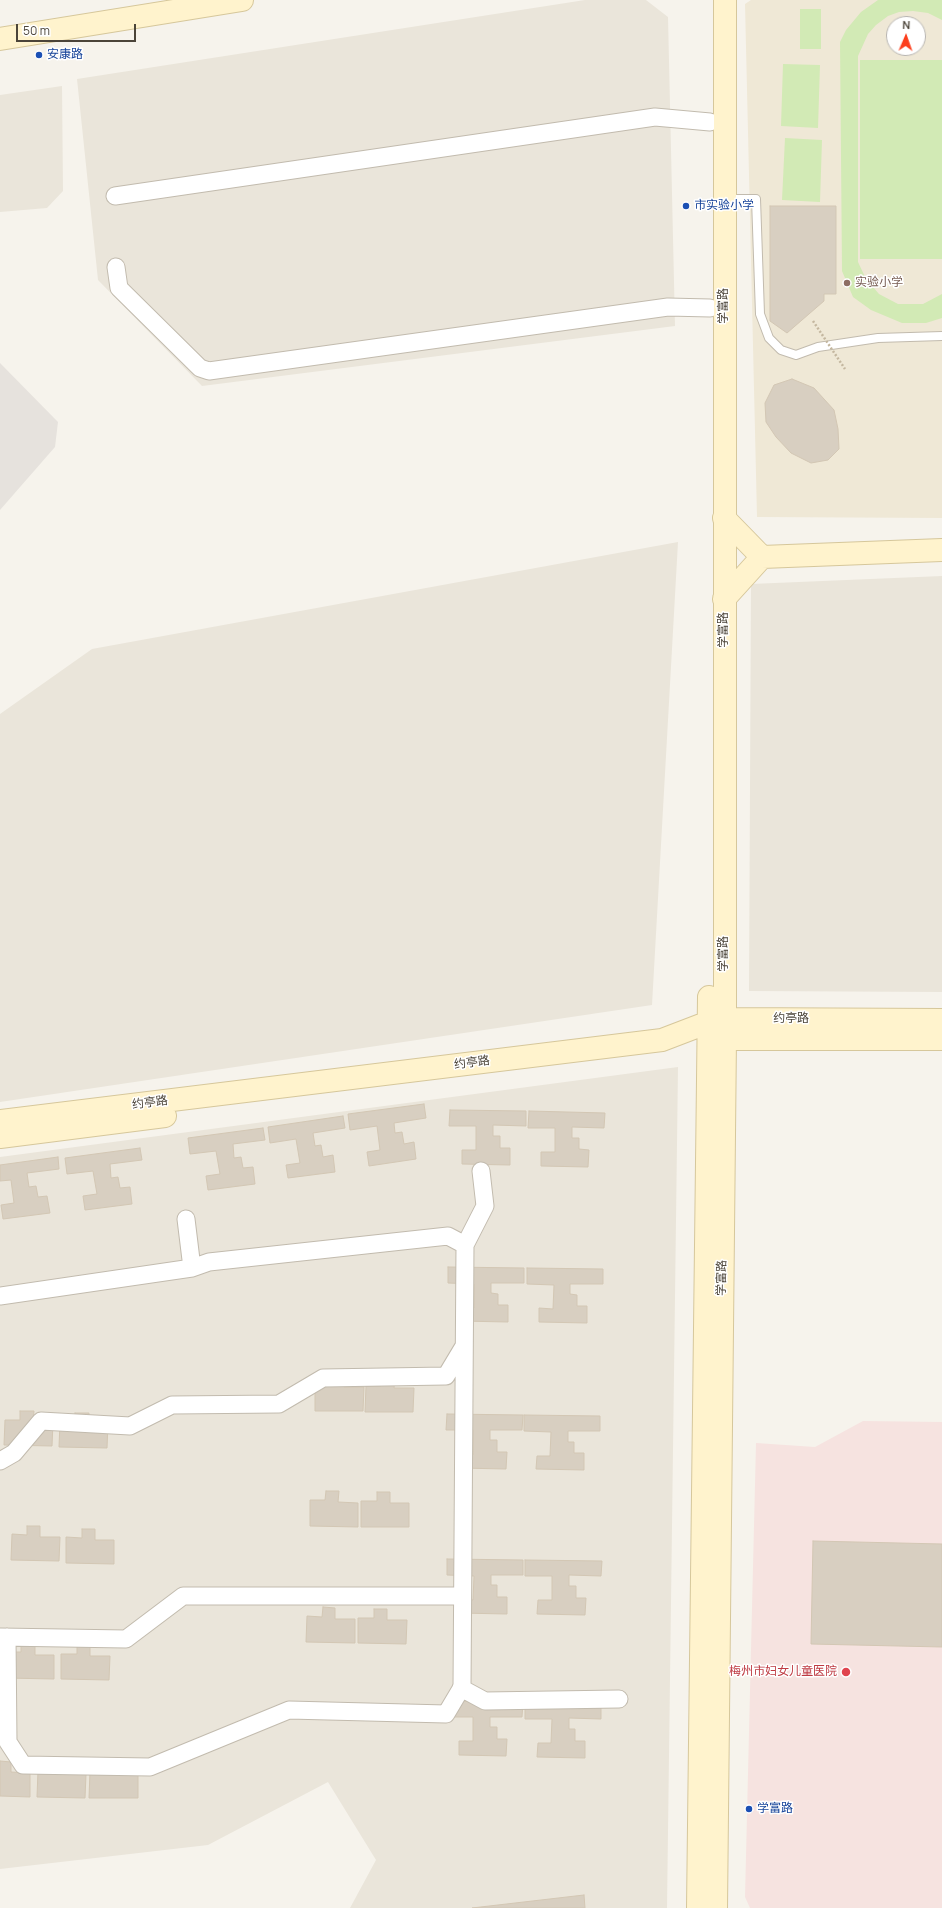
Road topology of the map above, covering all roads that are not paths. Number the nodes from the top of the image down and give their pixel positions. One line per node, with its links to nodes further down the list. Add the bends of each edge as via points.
1 (242, 0): 4 (street)
2 (710, 0): 5 (street, 学富路)
3 (725, 0): 7 (street, 学富路)
4 (0, 39)
5 (710, 122): 6 (street, via 655,117); 9 (street, 学富路)
6 (115, 196)
7 (724, 199): 10 (lane, via 756,199 760,314 769,338 781,350 796,355 818,347 878,338); 11 (street, 学富路)
8 (116, 268): 9 (street, via 119,288 200,368 210,371 668,307)
9 (710, 308): 16 (street, 学富路)
10 (942, 336)
11 (724, 518): 13 (street); 14 (street, 学富路)
12 (942, 550): 13 (street)
13 (762, 557): 14 (street)
14 (724, 599): 16 (street, 学富路)
15 (942, 1020): 16 (street, 约亭路)
16 (716, 1030): 17 (street, 约亭路); 18 (street, 约亭路, via 662,1040); 19 (street, 约亭路, via 662,1052); 31 (street, 学富路); 32 (street, 学富路)
17 (942, 1039)
18 (0, 1121)
19 (0, 1137)
20 (481, 1171): 22 (street, via 485,1206)
21 (186, 1219): 23 (street)
22 (465, 1245): 23 (street, via 448,1236 209,1262); 25 (street)
23 (192, 1268): 24 (street)
24 (0, 1296)
25 (464, 1346): 26 (street, via 446,1376 324,1378 279,1404 172,1405 130,1426 41,1421 14,1453); 27 (street)
26 (0, 1461)
27 (462, 1596): 28 (street, via 183,1596 126,1638); 29 (street)
28 (3, 1637): 29 (street, via 8,1742 23,1765 150,1767 289,1710 446,1714)
29 (461, 1688): 30 (street, via 485,1701)
30 (619, 1699)
31 (698, 1908)
32 (716, 1908)

